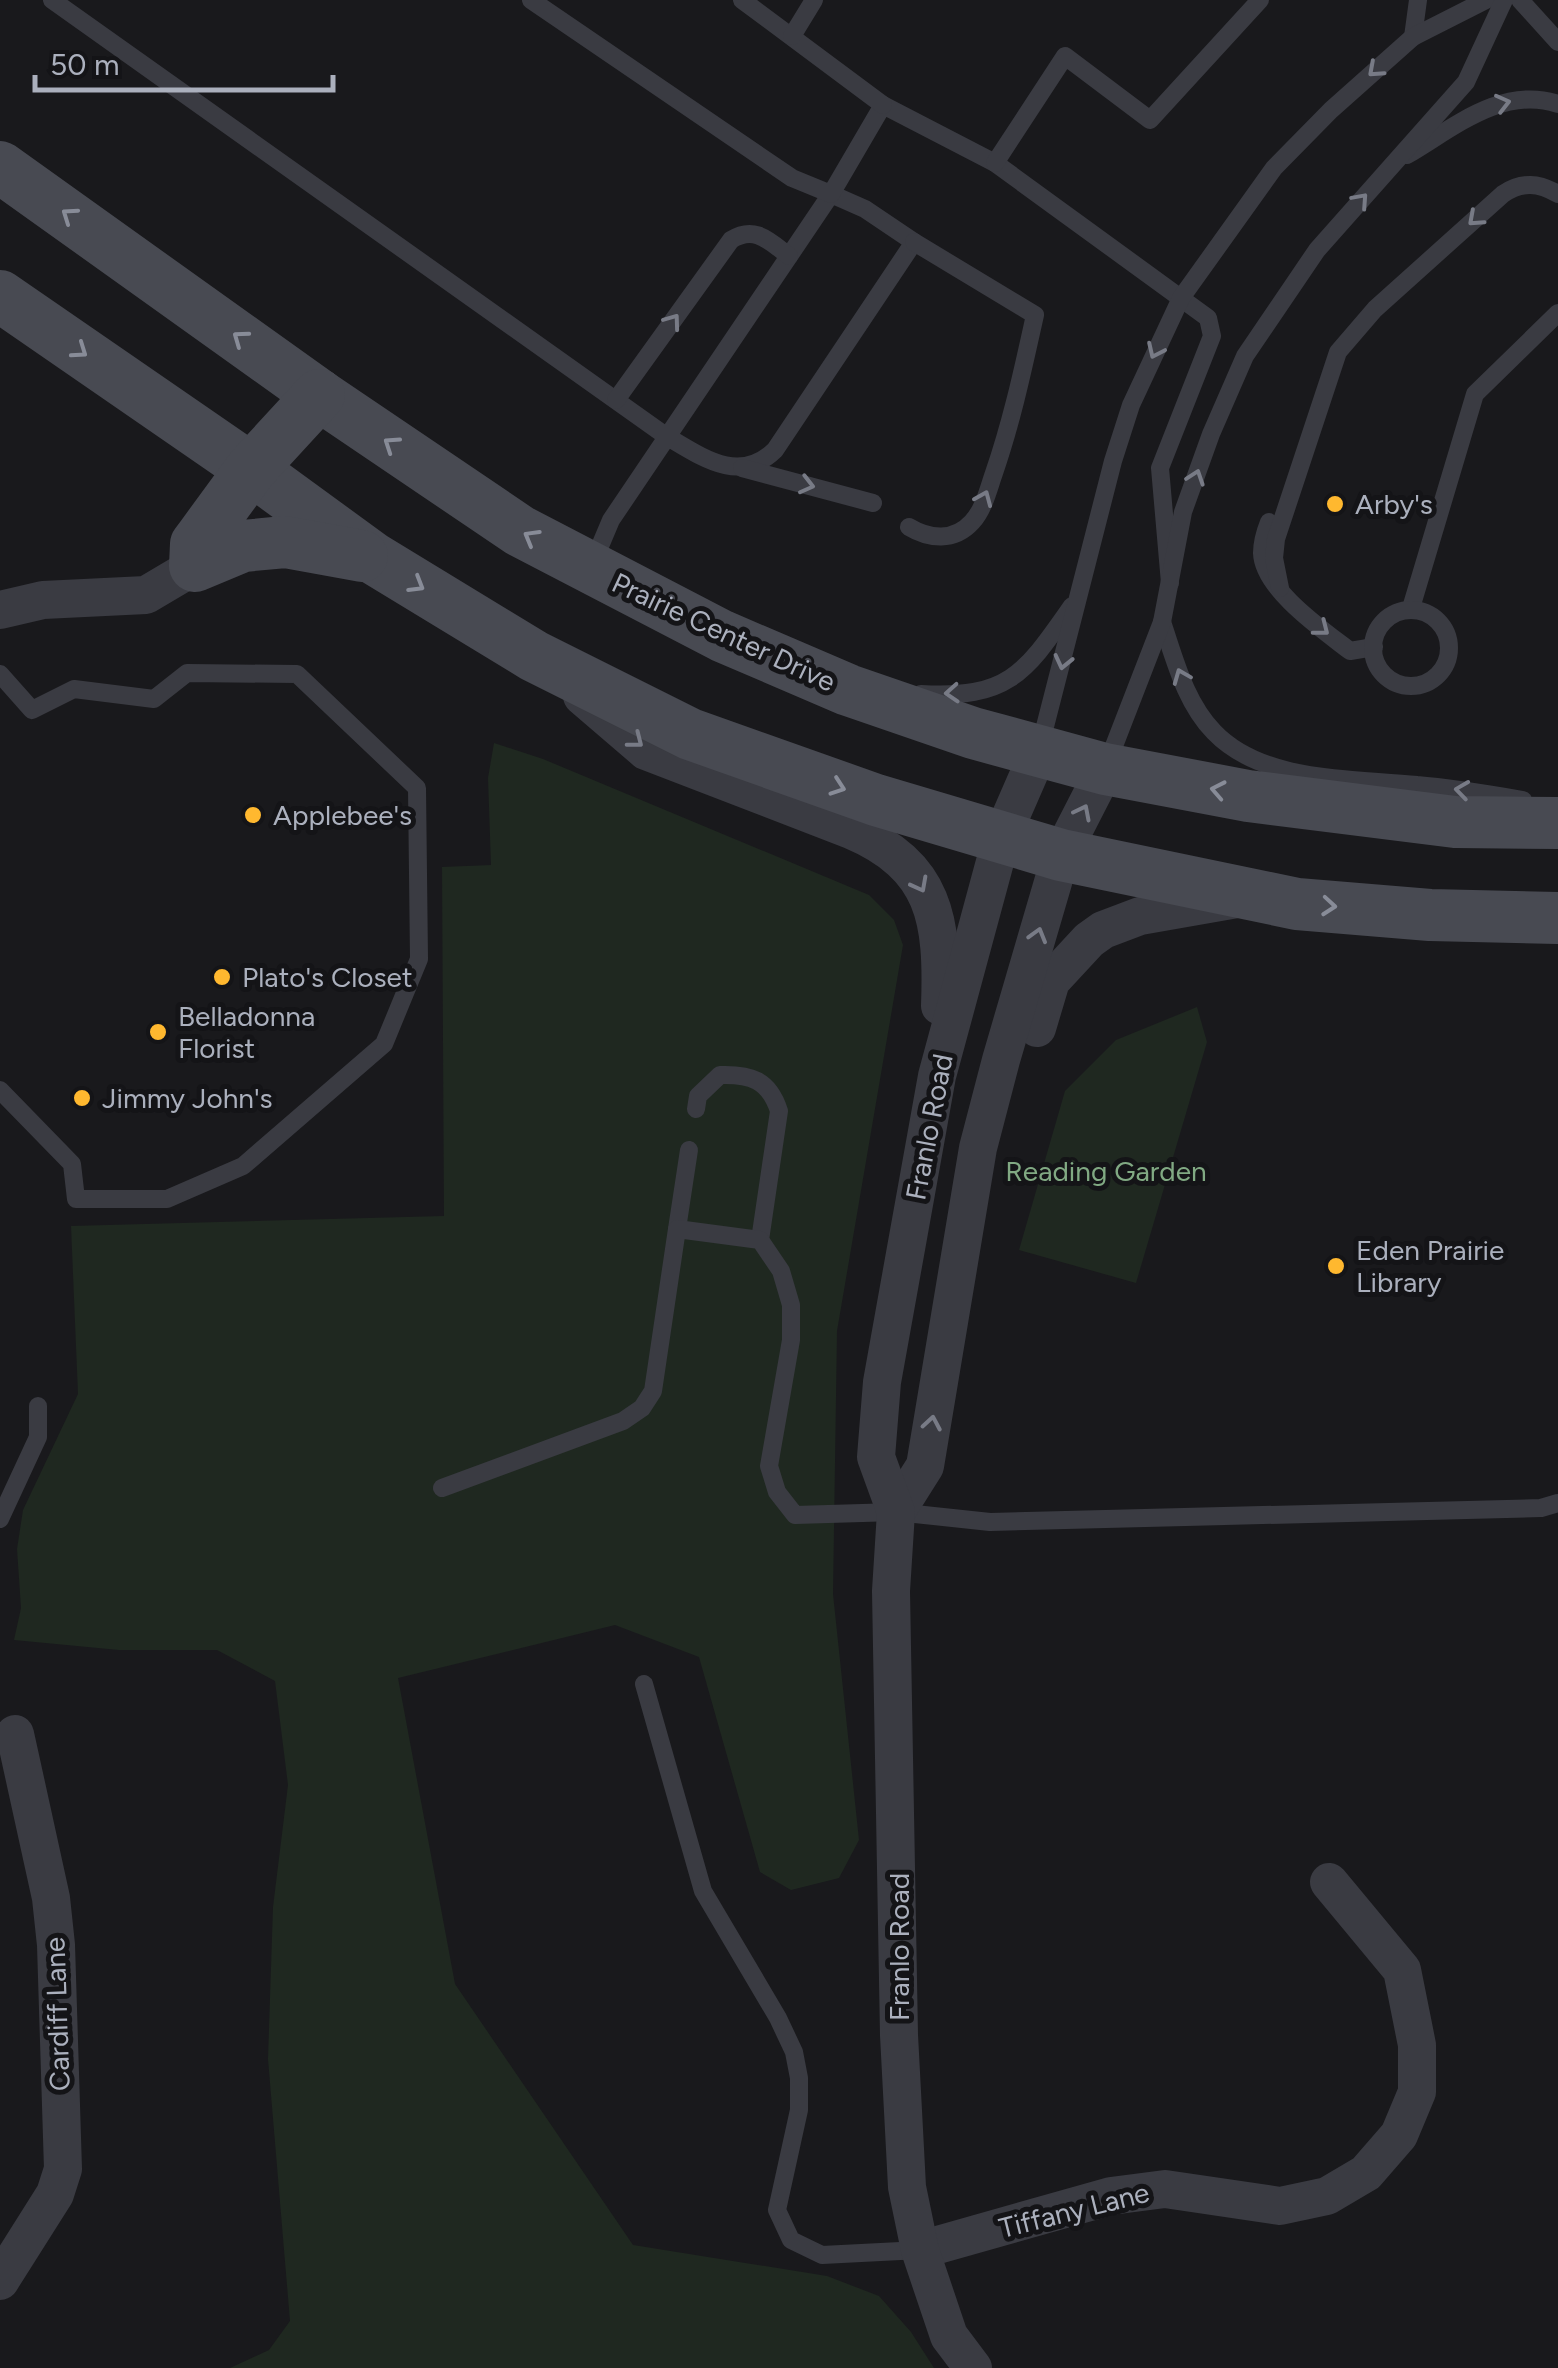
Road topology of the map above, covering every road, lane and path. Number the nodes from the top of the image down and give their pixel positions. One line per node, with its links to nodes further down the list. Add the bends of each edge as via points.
1 (52, 0): 26 (lane)
2 (531, 0): 18 (lane, via 792,178)
3 (742, 0): 10 (lane)
4 (814, 0): 10 (lane)
5 (1260, 0): 15 (lane, via 1150,120 1066,56)
6 (1418, 0): 11 (lane)
7 (1486, 0): 11 (lane)
8 (1504, 0): 16 (lane, via 1466,82)
9 (1520, 0): 12 (lane)
10 (792, 36): 14 (lane)
11 (1412, 37): 23 (lane, one-way to 23, via 1274,168)
12 (1558, 42)
13 (1558, 104): 16 (lane, one-way to 13, via 1485,108 1519,99)
14 (884, 105): 15 (lane); 18 (lane)
15 (995, 163): 23 (lane)
16 (1394, 163): 35 (lane, one-way to 16, via 1183,512 1245,356 1317,250)
17 (0, 167): 25 (main road, Prairie Center Drive, one-way to 17)
18 (830, 194): 20 (lane); 21 (lane)
19 (1558, 194): 40 (lane, one-way to 40, via 1514,186 1338,334 1322,364 1262,555 1267,574 1311,621 1350,650)
20 (914, 242): 28 (lane, via 776,450); 31 (lane, one-way to 20, via 922,535 959,533 983,505 1010,426 1035,315)
21 (788, 256): 26 (lane, one-way to 21, via 731,240 755,233); 27 (lane)
22 (0, 296): 29 (main road, one-way to 29)
23 (1181, 298): 35 (lane, via 1208,318 1212,336 1160,468); 36 (lane, one-way to 36, via 1112,461)
24 (1558, 313): 37 (lane, via 1475,394)
25 (320, 395): 29 (main road); 34 (main road, Prairie Center Drive, one-way to 25)
26 (616, 400): 27 (lane)
27 (666, 436): 28 (lane, via 705,458); 34 (lane, via 611,520)
28 (742, 468): 30 (lane, one-way to 30)
29 (252, 469): 32 (main road); 33 (main road, via 196,544)
30 (872, 503)
31 (909, 526)
32 (373, 558): 33 (main road, via 284,542 242,546); 41 (main road, one-way to 41)
33 (195, 566): 38 (street, via 146,595 43,600)
34 (590, 570): 43 (main road, Prairie Center Drive)
35 (1170, 583): 39 (lane)
36 (1078, 598): 43 (lane, one-way to 43, via 1024,671 992,687 953,696); 44 (lane, one-way to 44)
37 (1411, 608): 40 (lane, via 1387,618); 40 (lane, via 1438,620 1446,636 1442,671 1414,687 1398,684 1376,661)
38 (0, 610)
39 (1162, 622): 45 (lane); 46 (lane, one-way to 39, via 1291,772 1249,758 1196,710)
40 (1374, 647)
41 (534, 656): 48 (main road, one-way to 48, via 690,734); 52 (street, one-way to 52, via 646,751 882,843 903,859 932,908 942,952)
42 (0, 674): 53 (lane, via 32,710 74,689 154,699 187,673 297,674 416,788 419,959 384,1044 243,1166 167,1200 76,1200 72,1164)
43 (848, 690): 44 (main road, Prairie Center Drive)
44 (1038, 751): 45 (main road, Prairie Center Drive); 48 (street, Franlo Road)
45 (1105, 769): 47 (main road, Prairie Center Drive, one-way to 45, via 1436,820); 49 (street, Franlo Road, one-way to 45)
46 (1558, 806)
47 (1558, 824)
48 (1002, 836): 49 (main road); 52 (street, Franlo Road)
49 (1061, 856): 50 (main road); 55 (street, Franlo Road, one-way to 49)
50 (1257, 896): 51 (main road, one-way to 51, via 1430,915); 55 (street, via 1140,916 1090,940 1051,981 1010,1117)
51 (1558, 918)
52 (937, 1076): 62 (street, Franlo Road, via 882,1382 876,1457)
53 (0, 1090)
54 (696, 1108): 58 (lane, via 698,1096 720,1076 740,1075 774,1094 779,1111)
55 (978, 1148): 62 (street, Franlo Road, one-way to 55, via 925,1466)
56 (689, 1150): 57 (lane)
57 (677, 1228): 58 (lane); 60 (lane, via 653,1391 642,1408 623,1421)
58 (760, 1240): 62 (lane, via 792,1305 769,1466 777,1492 795,1515)
59 (38, 1406): 63 (lane, via 38,1438)
60 (442, 1488)
61 (1558, 1503): 62 (lane, via 990,1522)
62 (896, 1512): 68 (street, Franlo Road, via 891,1590 900,2036 907,2186)
63 (0, 1519)
64 (644, 1684): 68 (lane, via 703,1891 794,2052 799,2110 777,2210 791,2240 822,2255)
65 (15, 1734): 67 (street, Cardiff Lane, via 56,1944 63,2169 55,2194)
66 (1329, 1882): 68 (street, Tiffany Lane, via 1402,1970 1417,2045 1417,2092 1399,2136 1366,2173 1327,2196 1280,2206 1165,2188 1111,2196)
67 (17, 2229): 69 (street, Cardiff Lane)
68 (920, 2250): 70 (street, Franlo Road, via 949,2336)
69 (0, 2281)
70 (973, 2368)

